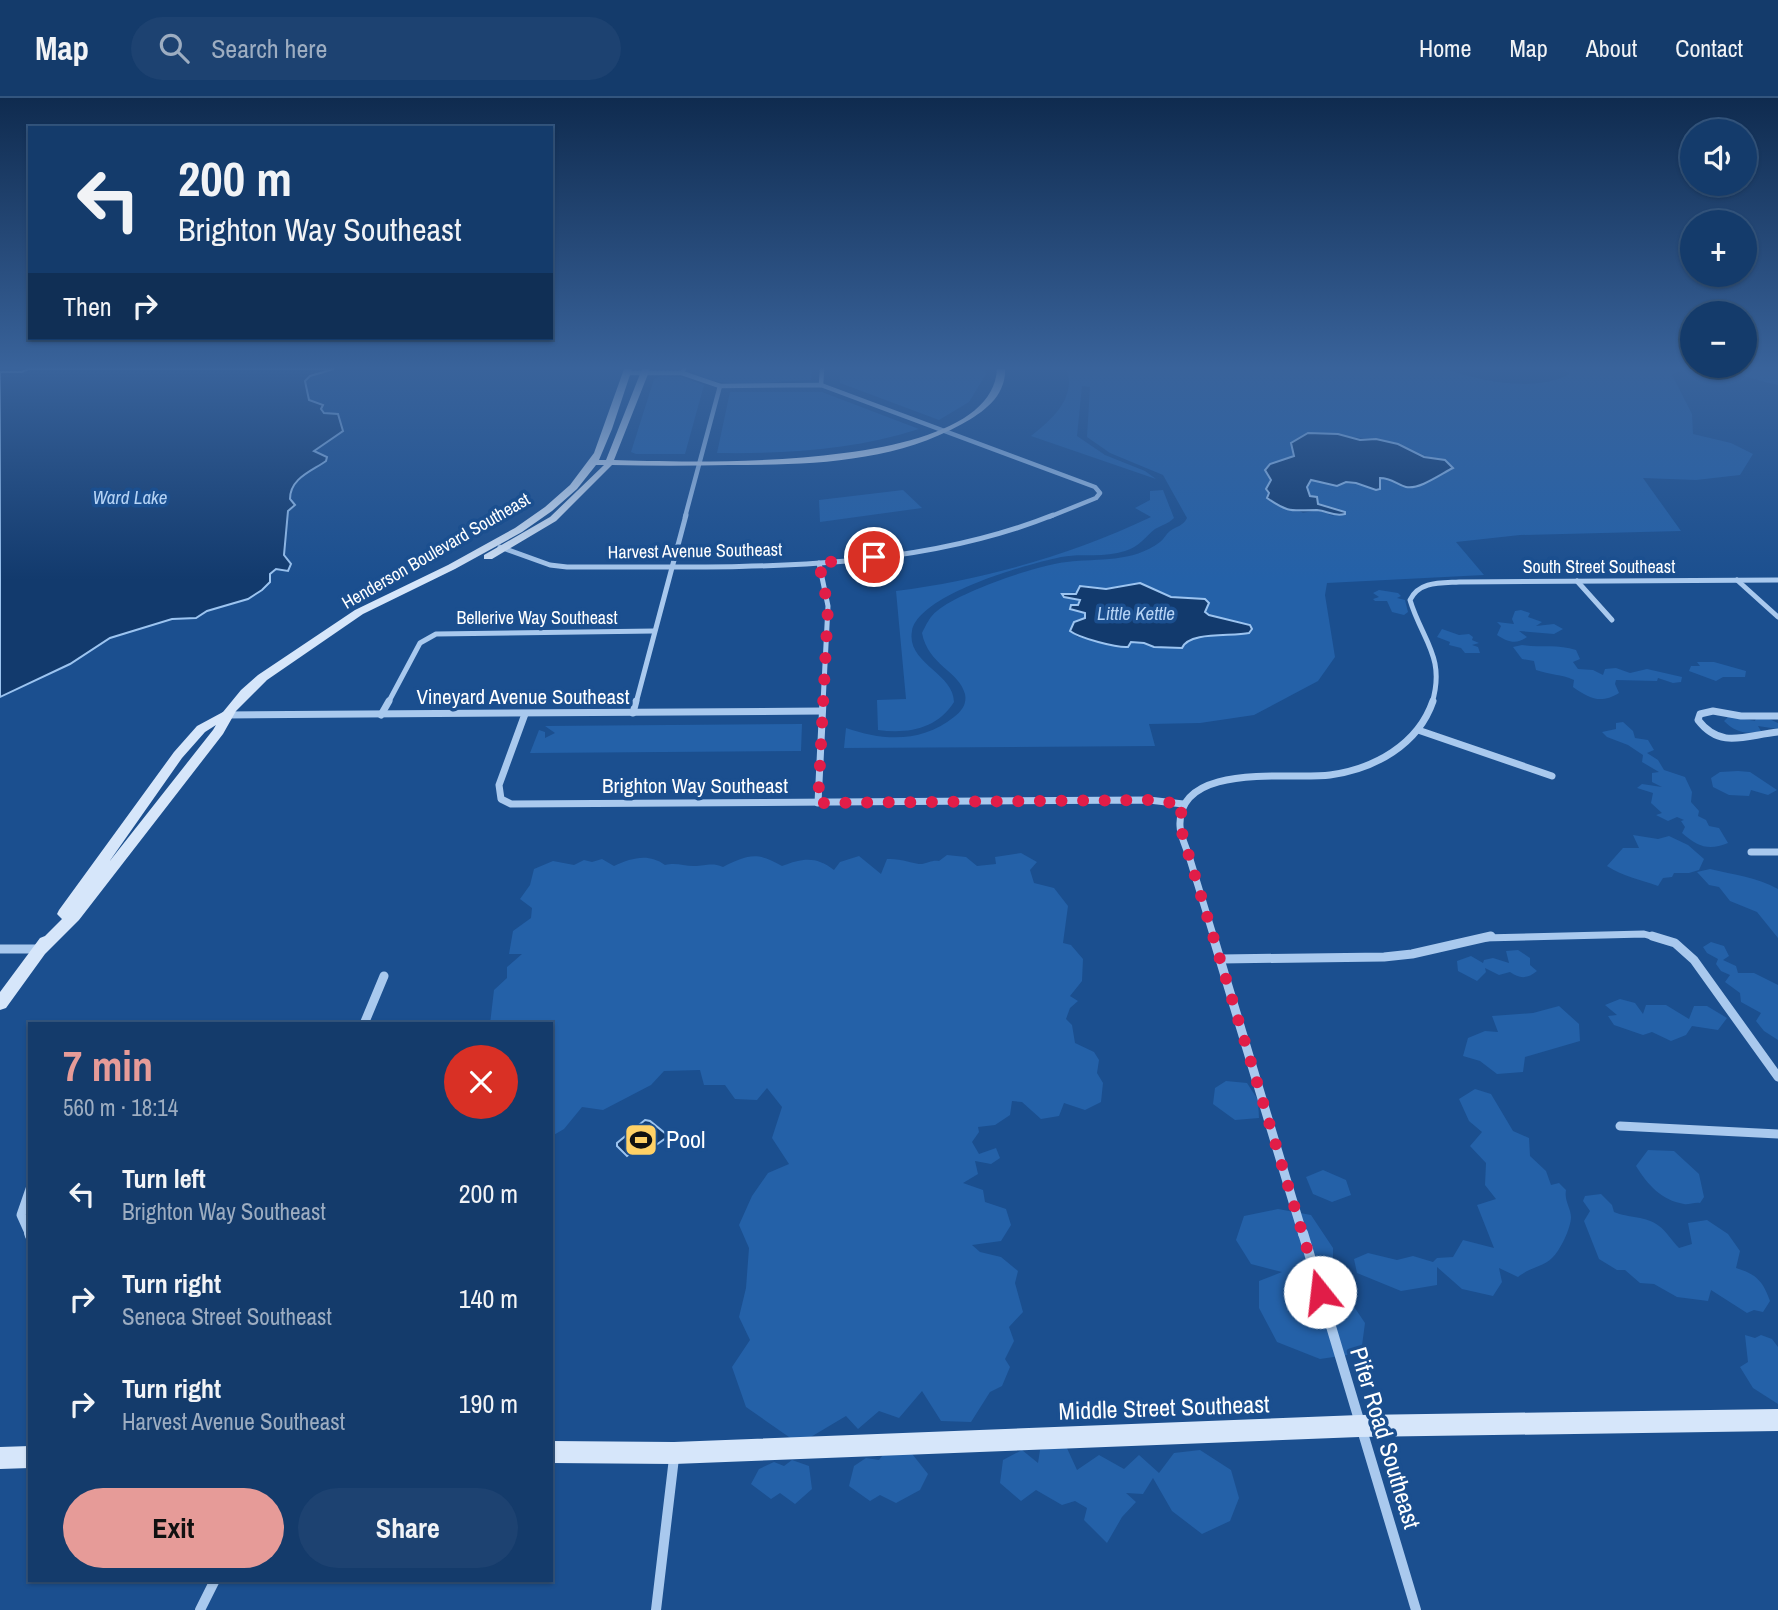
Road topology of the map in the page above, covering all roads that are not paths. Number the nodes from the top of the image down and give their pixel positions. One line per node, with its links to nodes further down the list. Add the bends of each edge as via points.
1 (601, 440): 6 (main road, Henderson Boulevard Southeast)
2 (620, 440): 7 (main road, Henderson Boulevard Southeast)
3 (705, 440): 8 (street)
4 (915, 440): 8 (main road, via 833,458)
5 (966, 440): 11 (street, Harvest Avenue Southeast, via 1100,492 1096,498 1050,517 970,540)
6 (593, 462): 7 (main road); 9 (main road, Henderson Boulevard Southeast, via 556,503)
7 (611, 463): 8 (main road); 10 (main road, Henderson Boulevard Southeast, via 553,519)
8 (698, 463): 12 (street)
9 (492, 545): 10 (street, Harvest Avenue Southeast); 18 (main road, Henderson Boulevard Southeast, via 359,612)
10 (505, 549): 12 (street, Harvest Avenue Southeast, via 550,565); 18 (main road, Henderson Boulevard Southeast, via 366,619)
11 (819, 563): 12 (street, Harvest Avenue Southeast); 20 (street, via 828,596)
12 (672, 566): 19 (street)
13 (1737, 580): 14 (street, South Street Southeast); 15 (street, South Street Southeast); 16 (street)
14 (1778, 580)
15 (1577, 581): 17 (street); 26 (street, South Street Southeast, via 1441,583 1412,593 1410,600 1431,643 1437,670 1434,696)
16 (1778, 617)
17 (1612, 620)
18 (344, 625): 23 (main road, Henderson Boulevard Southeast, via 300,649)
19 (654, 631): 21 (street); 24 (street, Bellerive Way Southeast, via 436,634 420,643)
20 (822, 711): 21 (street, Vineyard Avenue Southeast); 29 (street)
21 (633, 713): 22 (street, Vineyard Avenue Southeast)
22 (525, 714): 24 (street, Vineyard Avenue Southeast); 29 (street, Brighton Way Southeast, via 499,785 501,799 511,804)
23 (225, 715): 24 (street, Vineyard Avenue Southeast); 33 (main road, Henderson Boulevard Southeast, via 219,730 74,916)
24 (381, 715)
25 (1778, 716): 27 (street, via 1713,711 1698,720 1712,733 1734,740)
26 (1418, 730): 28 (street); 30 (street, via 1397,750 1358,768 1311,777 1226,779 1194,791)
27 (1778, 732)
28 (1552, 776)
29 (818, 803): 30 (street, Brighton Way Southeast, via 1149,800)
30 (1182, 804): 35 (street, Pifer Road Southeast, via 1180,826)
31 (1751, 852): 32 (street)
32 (1778, 852)
33 (41, 948): 34 (street); 37 (main road, Henderson Boulevard Southeast)
34 (0, 949)
35 (1221, 959): 39 (street, via 1384,957 1492,936 1644,934 1675,943 1694,960); 45 (street, Pifer Road Southeast)
36 (384, 976): 38 (street)
37 (0, 1004)
38 (365, 1022)
39 (1778, 1077)
40 (1620, 1126): 41 (street)
41 (1778, 1134)
42 (28, 1196): 43 (street, via 22,1216)
43 (28, 1231)
44 (1778, 1420): 45 (main road, Middle Street Southeast)
45 (1359, 1426): 47 (main road, Middle Street Southeast); 53 (street, Pifer Road Southeast)
46 (553, 1452): 47 (main road, Middle Street Southeast)
47 (674, 1453): 52 (street)
48 (28, 1457): 49 (main road)
49 (0, 1458)
50 (214, 1582): 51 (street)
51 (200, 1610)
52 (656, 1610)
53 (1416, 1610)

